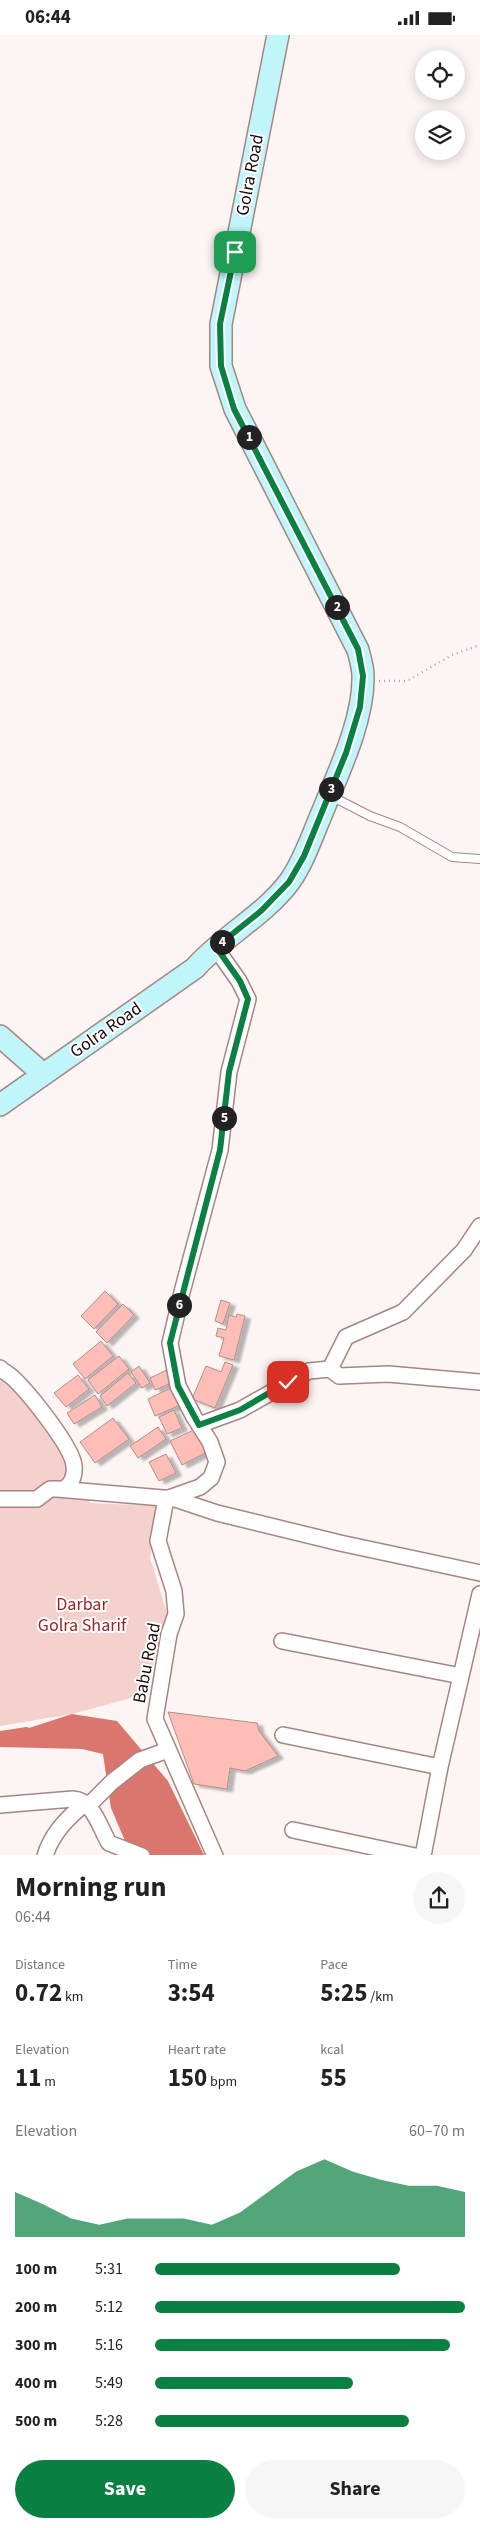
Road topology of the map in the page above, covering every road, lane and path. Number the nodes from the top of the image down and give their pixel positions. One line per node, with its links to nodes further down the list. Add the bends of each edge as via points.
1 (278, 35): 3 (street, Golra Road, via 220,324 221,366 234,409 358,649)
2 (480, 645): 3 (path, via 452,655 407,681)
3 (363, 680): 4 (street, Golra Road, via 360,707)
4 (329, 795): 5 (lane, via 400,827 452,857); 6 (street, Golra Road, via 304,856 289,882 261,911)
5 (480, 859)
6 (212, 949): 8 (street, Golra Road, via 194,955); 15 (street, via 240,981 248,999 229,1072 220,1150 170,1343 178,1386)
7 (0, 1036): 8 (street)
8 (40, 1070): 9 (street, Golra Road); 10 (street, Golra Road)
9 (0, 1091)
10 (0, 1105)
11 (480, 1227): 13 (street, via 464,1250 403,1312 346,1337)
12 (0, 1369): 16 (street, via 35,1402 70,1452 74,1464 72,1481)
13 (330, 1369): 14 (street, via 339,1376 388,1375); 15 (street, via 309,1371 240,1410)
14 (480, 1382)
15 (199, 1425): 18 (street, via 210,1442 217,1463 211,1478 200,1487)
16 (64, 1489): 17 (street, via 50,1489 31,1500); 18 (street)
17 (0, 1499)
18 (166, 1499): 19 (street, via 340,1543); 24 (street, Babu Road, via 158,1541 174,1591 176,1614 169,1634 155,1719)
19 (480, 1573)
20 (480, 1594): 22 (street)
21 (282, 1641): 22 (street)
22 (461, 1676): 25 (street)
23 (283, 1735): 25 (street)
24 (168, 1750): 26 (street, via 140,1760); 31 (street, Babu Road)
25 (440, 1767): 33 (street)
26 (87, 1804): 27 (street, via 72,1799); 29 (street, via 60,1830); 30 (street, via 109,1843)
27 (0, 1805)
28 (293, 1831): 32 (street)
29 (45, 1855)
30 (142, 1855)
31 (215, 1855)
32 (416, 1855)
33 (423, 1855)

